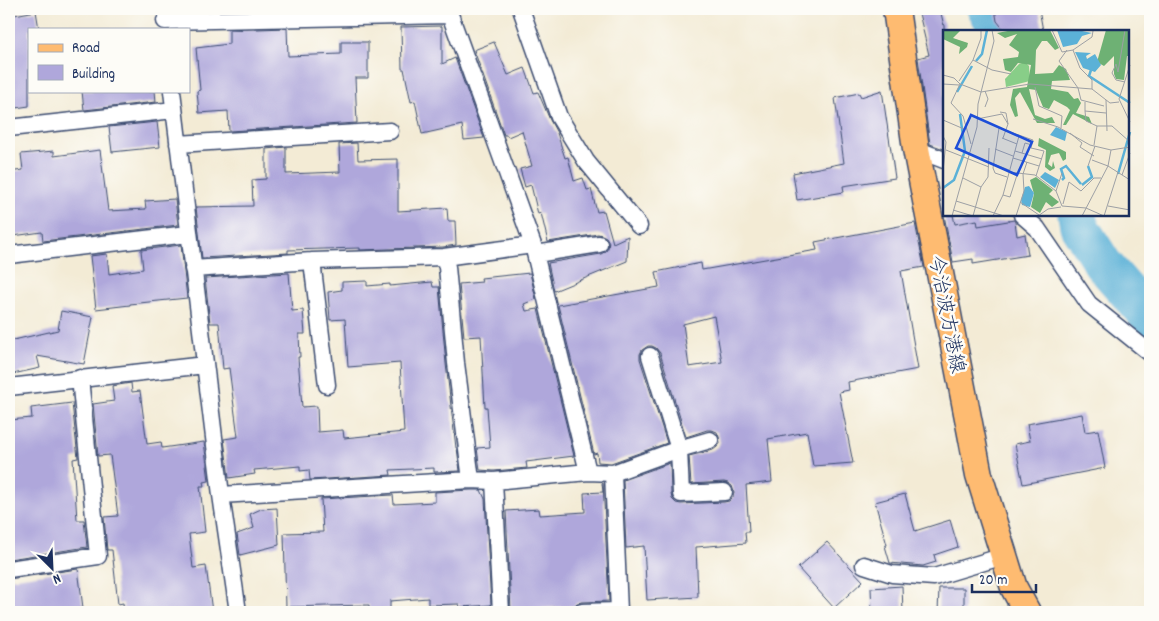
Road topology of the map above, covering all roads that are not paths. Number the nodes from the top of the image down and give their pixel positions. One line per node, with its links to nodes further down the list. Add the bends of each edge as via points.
1 (521, 9): 13 (street, via 559,117 586,161)
2 (896, 9): 10 (main road, 今治波方港線)
3 (449, 12): 4 (street); 16 (street)
4 (164, 19)
5 (172, 92): 6 (street)
6 (174, 110): 7 (street); 9 (street)
7 (9, 128)
8 (390, 131): 9 (street)
9 (178, 144): 14 (street)
10 (916, 149): 11 (street); 35 (main road, 今治波方港線, via 979,475)
11 (943, 160)
12 (1023, 216): 21 (street, via 1037,228 1089,304)
13 (639, 226)
14 (188, 234): 17 (street); 20 (street)
15 (598, 244): 16 (street)
16 (535, 250): 18 (street); 29 (street)
17 (9, 255)
18 (444, 257): 19 (street); 31 (street)
19 (312, 262): 20 (street); 25 (street)
20 (193, 269): 23 (street)
21 (1150, 353)
22 (650, 356): 28 (street)
23 (205, 365): 24 (street); 34 (street)
24 (80, 378): 26 (street); 37 (street, via 98,556)
25 (327, 385)
26 (9, 387)
27 (710, 440): 28 (street)
28 (679, 449): 30 (street); 33 (street, via 681,494)
29 (588, 472): 30 (street); 32 (street)
30 (613, 473): 41 (street, via 619,611)
31 (471, 480): 32 (street); 34 (street)
32 (494, 481): 40 (street)
33 (724, 492)
34 (221, 495): 39 (street)
35 (1004, 556): 36 (street, via 934,577 892,574); 38 (main road, 今治波方港線)
36 (864, 565)
37 (9, 569)
38 (1020, 610)
39 (238, 612)
40 (501, 612)
41 (582, 612)

